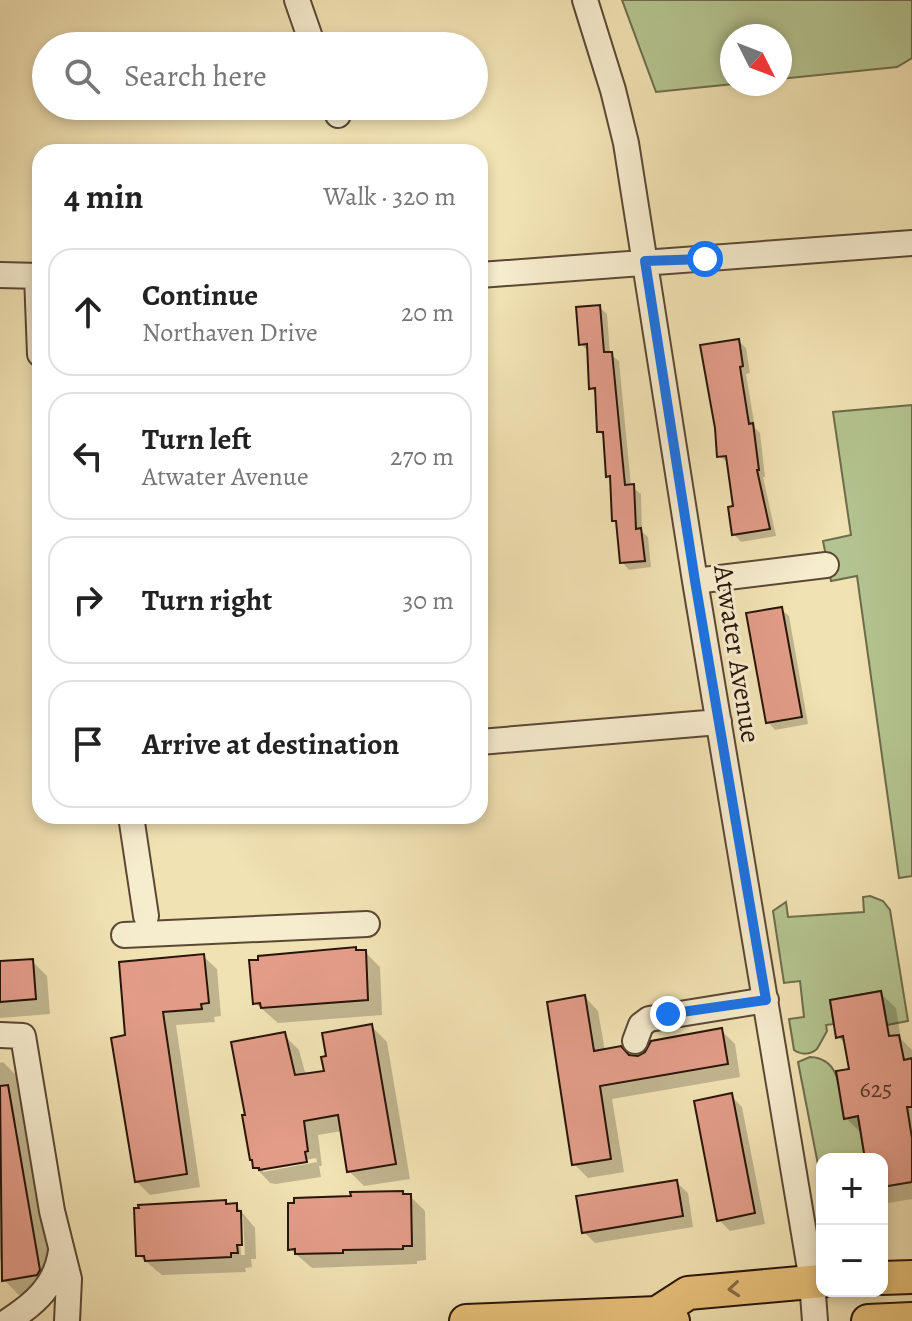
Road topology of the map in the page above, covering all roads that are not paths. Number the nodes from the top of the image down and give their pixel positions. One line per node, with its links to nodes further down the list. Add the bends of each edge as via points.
1 (297, 0): 3 (street)
2 (585, 0): 5 (street, Atwater Avenue, via 626,143)
3 (308, 32)
4 (912, 243): 5 (street)
5 (645, 261): 6 (street); 10 (street, Atwater Avenue)
6 (488, 274)
7 (0, 275): 8 (street)
8 (32, 276)
9 (826, 565): 10 (street)
10 (695, 581): 11 (street, Atwater Avenue)
11 (719, 722): 12 (street); 17 (street, Atwater Avenue)
12 (488, 741)
13 (132, 824): 14 (street)
14 (146, 916)
15 (367, 924): 16 (street)
16 (124, 935)
17 (766, 1000): 19 (street, via 649,1019); 21 (street, Atwater Avenue)
18 (0, 1035): 20 (street, via 23,1036)
19 (635, 1041)
20 (61, 1248): 28 (street, via 57,1273 48,1287); 29 (street, via 69,1279)
21 (816, 1275)
22 (912, 1277): 23 (main road)
23 (888, 1278)
24 (816, 1281): 26 (main road, one-way to 26, via 688,1293)
25 (816, 1297): 31 (street, Atwater Avenue)
26 (665, 1317): 30 (main road)
27 (912, 1319): 32 (main road)
28 (8, 1321)
29 (67, 1321)
30 (466, 1321)
31 (815, 1321)
32 (868, 1321)

